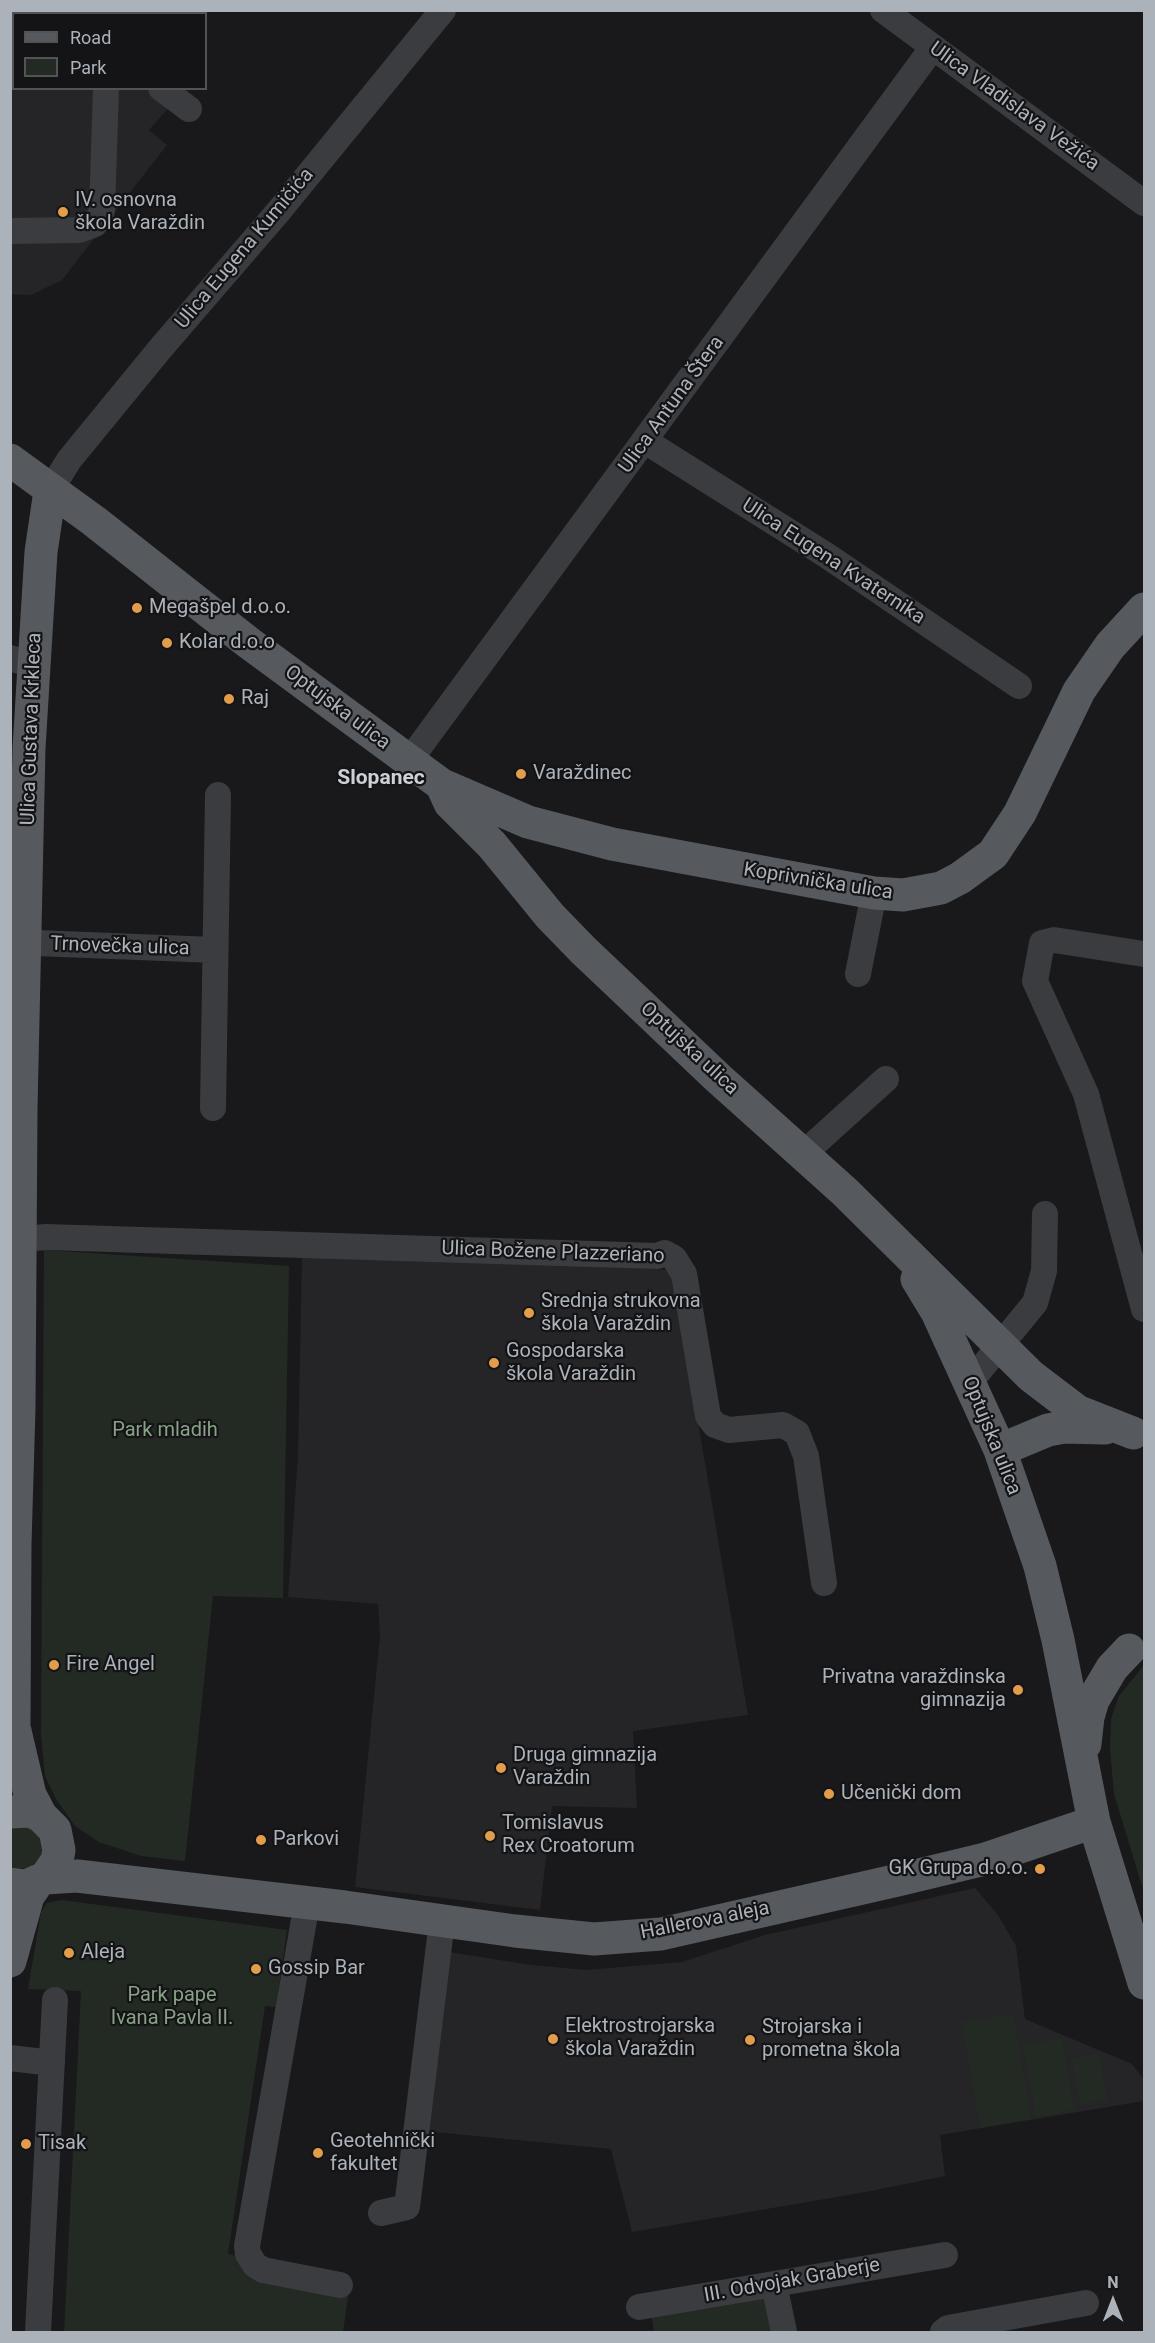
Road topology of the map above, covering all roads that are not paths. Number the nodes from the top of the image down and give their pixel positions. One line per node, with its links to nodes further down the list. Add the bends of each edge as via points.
1 (443, 10): 11 (street, Ulica Eugena Kumičića, via 114,404 69,460)
2 (883, 10): 3 (street, Ulica Vladislava Vežića)
3 (933, 47): 7 (street, Ulica Vladislava Vežića); 9 (street, Ulica Antuna Štera)
4 (106, 90): 8 (street, via 102,211 95,224 79,230)
5 (164, 90): 6 (street)
6 (189, 109)
7 (1144, 203)
8 (10, 231)
9 (645, 441): 14 (street, Ulica Eugena Kvaternika, via 826,555); 15 (street, Ulica Antuna Štera)
10 (10, 460): 11 (main road, Optujska ulica)
11 (50, 491): 13 (main road, Ulica Gustava Krkleca); 15 (main road, Optujska ulica, via 94,520 249,643)
12 (1144, 609): 20 (main road, Koprivnička ulica, via 1110,646 1079,691 1020,813 993,854 941,888 903,896)
13 (22, 662): 21 (main road, Ulica Gustava Krkleca)
14 (1019, 686)
15 (409, 761): 16 (main road, Optujska ulica)
16 (442, 785): 18 (main road, Optujska ulica); 19 (main road, Optujska ulica, via 450,803 492,845)
17 (218, 795): 22 (street)
18 (528, 822): 19 (main road, via 519,857); 20 (main road, Koprivnička ulica, via 659,855)
19 (525, 886): 27 (main road, Optujska ulica, via 583,950)
20 (874, 893): 24 (street)
21 (17, 943): 22 (street, Trnovečka ulica); 30 (main road, Ulica Gustava Krkleca)
22 (215, 950): 26 (street)
23 (1144, 954): 31 (street, via 1054,940 1042,943 1035,981 1086,1094)
24 (858, 974)
25 (886, 1078): 27 (street)
26 (213, 1108)
27 (803, 1154): 29 (main road, Optujska ulica)
28 (1045, 1214): 32 (street, via 1044,1271 1035,1303)
29 (871, 1218): 32 (main road, Optujska ulica); 33 (main road, Optujska ulica, via 916,1277)
30 (15, 1240): 36 (main road, Ulica Gustava Krkleca, via 19,1408); 37 (street, Ulica Božene Plazzeriano, via 46,1237 657,1256 665,1253 674,1258 684,1274 708,1416 715,1425 729,1431 783,1425 797,1433 807,1455)
31 (1144, 1309)
32 (1001, 1346): 33 (street); 34 (main road, Optujska ulica, via 1031,1376 1077,1411)
33 (970, 1382): 35 (main road, Optujska ulica)
34 (1139, 1434): 35 (main road, via 1096,1426 1064,1427)
35 (1000, 1450): 38 (main road, Optujska ulica, via 1040,1566)
36 (13, 1544): 40 (main road, Ulica Gustava Krkleca)
37 (824, 1583)
38 (1058, 1640): 39 (main road, via 1071,1658 1091,1665 1105,1665); 42 (main road, Optujska ulica)
39 (1137, 1646): 42 (main road, via 1112,1668 1093,1700 1086,1734)
40 (14, 1723): 41 (main road, Ulica Gustava Krkleca); 43 (main road, Ulica Gustava Krkleca)
41 (10, 1756)
42 (1086, 1782): 44 (main road)
43 (36, 1822): 45 (main road, via 57,1861); 46 (main road, Hallerova aleja, via 82,1857)
44 (1095, 1822): 48 (main road, Hallerova aleja, via 985,1859 661,1934 594,1939); 50 (main road)
45 (31, 1881): 46 (main road, Hallerova aleja, via 77,1876); 49 (main road)
46 (163, 1886): 47 (main road, Hallerova aleja)
47 (307, 1903): 48 (main road, Hallerova aleja); 57 (street, via 247,2246 255,2265 263,2270)
48 (442, 1921): 54 (street, via 407,2207)
49 (10, 1961)
50 (1144, 1983)
51 (55, 2000): 53 (street)
52 (10, 2058): 53 (street)
53 (52, 2063): 60 (street)
54 (381, 2213)
55 (945, 2255): 56 (street, III. Odvojak Graberje)
56 (774, 2284): 59 (street, III. Odvojak Graberje); 61 (street)
57 (340, 2285)
58 (1086, 2303): 62 (street)
59 (639, 2307)
60 (38, 2332)
61 (784, 2332)
62 (943, 2332)

